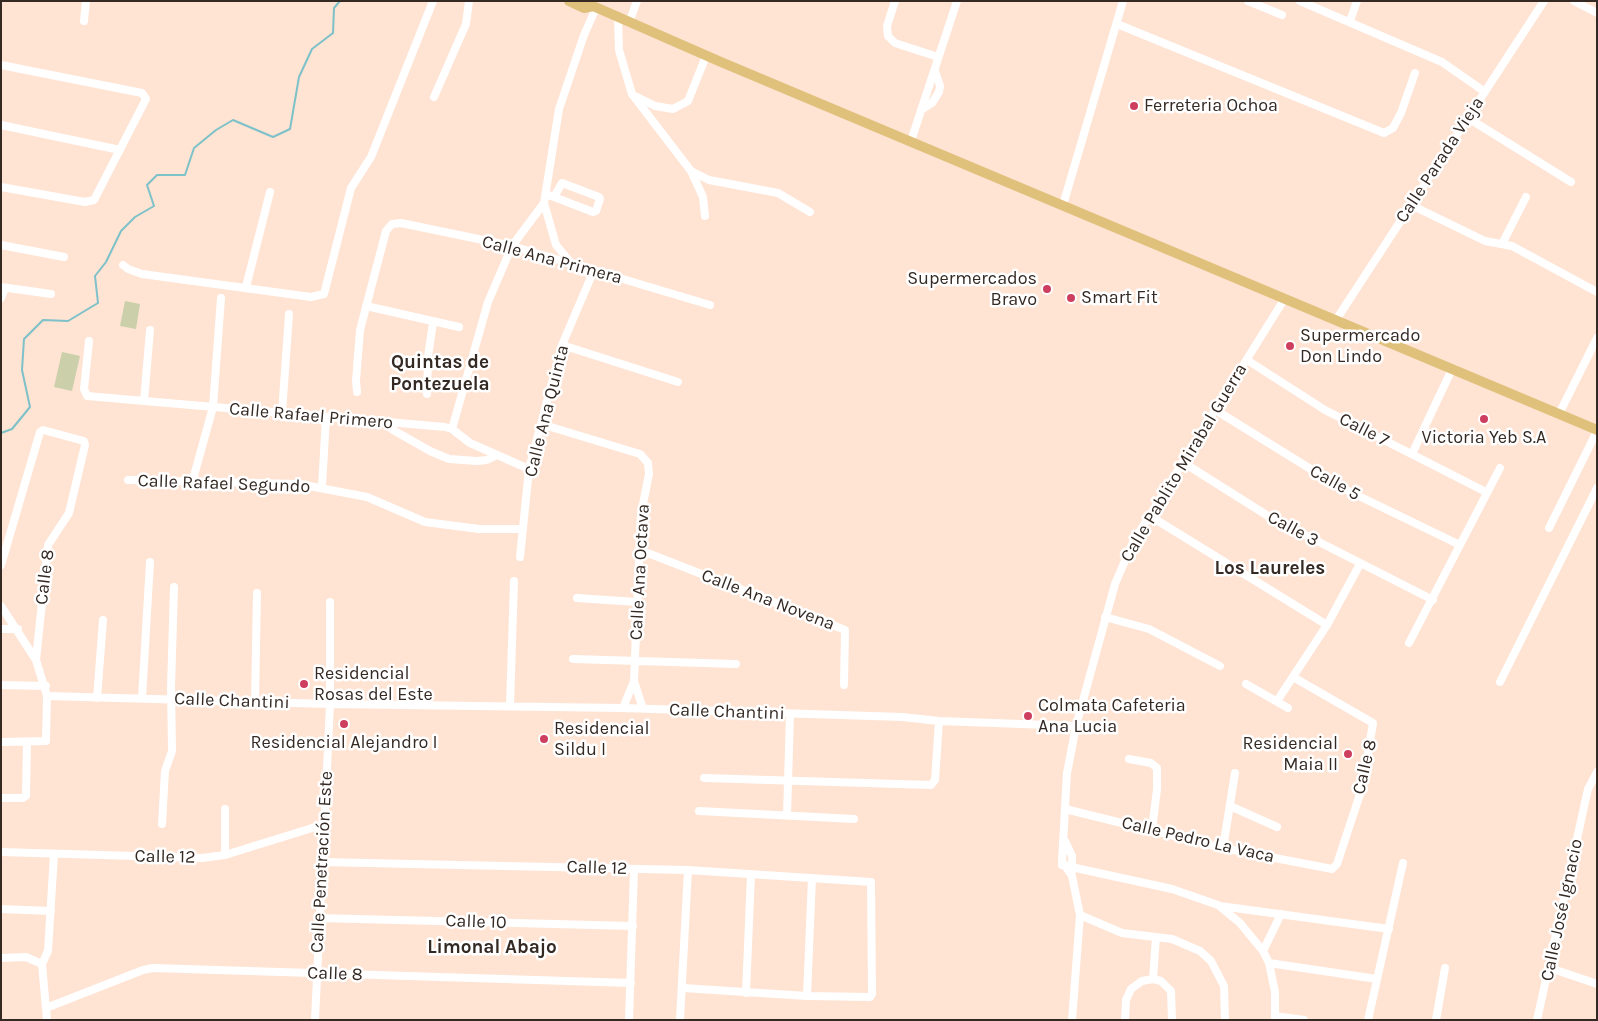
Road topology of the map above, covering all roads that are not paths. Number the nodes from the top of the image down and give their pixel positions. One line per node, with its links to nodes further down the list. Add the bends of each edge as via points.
1 (86, 1): 18 (street)
2 (433, 1): 55 (street, via 371,157 351,188 324,294 311,296)
3 (469, 1): 29 (street, via 466,24)
4 (569, 1): 14 (main road, via 584,8)
5 (637, 1): 20 (street)
6 (895, 1): 23 (street, via 887,26 888,36 895,43)
7 (957, 1): 23 (street)
8 (1123, 1): 21 (street)
9 (1248, 1): 16 (street)
10 (1300, 1): 19 (street)
11 (1357, 1): 19 (street)
12 (1544, 1): 27 (street, Calle Parada Vieja)
13 (1574, 1): 15 (street)
14 (592, 5): 17 (main road); 39 (street, via 558,109)
15 (1597, 13)
16 (1282, 15)
17 (618, 18): 20 (main road); 28 (street, via 620,50)
18 (84, 21)
19 (1350, 21): 27 (street, via 1442,62)
20 (629, 23): 22 (main road)
21 (1117, 24): 26 (street, via 1384,133 1393,128); 43 (street)
22 (706, 56): 28 (street, via 688,102 673,109 655,106); 33 (main road)
23 (938, 56): 25 (street)
24 (1, 64): 34 (street, via 146,94)
25 (936, 71): 30 (street); 30 (street, via 940,92)
26 (1415, 73)
27 (1484, 92): 31 (street, Calle Parada Vieja)
28 (632, 94): 35 (street)
29 (434, 97)
30 (921, 110): 33 (street)
31 (1468, 118): 36 (street); 44 (street, Calle Parada Vieja)
32 (1, 125): 34 (street)
33 (911, 141): 43 (main road)
34 (120, 150): 37 (street, via 90,202)
35 (691, 171): 45 (street, via 709,180 778,193); 46 (street, via 702,197)
36 (1571, 182)
37 (1, 187)
38 (270, 192): 55 (street)
39 (546, 194): 40 (street); 42 (street)
40 (554, 197): 40 (street, via 595,212 600,199 562,183)
41 (1526, 197): 47 (street)
42 (544, 203): 49 (street); 51 (street, via 556,245)
43 (1063, 205): 60 (main road)
44 (1411, 205): 47 (street, via 1485,241); 64 (street, Calle Parada Vieja)
45 (810, 212)
46 (705, 216)
47 (1502, 244): 56 (street, via 1512,246)
48 (1, 245): 50 (street)
49 (512, 246): 51 (street, Calle Ana Primera); 62 (street, Calle Ana Primera, via 401,223 392,224 386,231); 84 (street, via 488,302)
50 (64, 257)
51 (571, 263): 53 (street, Calle Ana Primera)
52 (123, 265): 55 (street, via 142,274)
53 (594, 270): 61 (street, Calle Ana Primera); 70 (street, Calle Ana Quinta)
54 (3, 287): 57 (street); 58 (street)
55 (246, 288)
56 (1597, 292)
57 (51, 294)
58 (1, 298)
59 (221, 298): 77 (street)
60 (1285, 298): 64 (main road); 71 (street, Calle Pablito Mirabal Guerra)
61 (710, 305)
62 (366, 306): 65 (street); 74 (street, via 357,353)
63 (289, 314): 79 (street)
64 (1336, 320): 72 (main road)
65 (433, 322): 66 (street); 75 (street)
66 (459, 327)
67 (150, 330): 76 (street)
68 (1597, 338): 80 (street)
69 (90, 341): 76 (street, Calle Rafael Primero, via 87,396)
70 (562, 345): 73 (street); 83 (street, Calle Ana Quinta)
71 (1247, 360): 78 (street, Calle Pablito Mirabal Guerra); 86 (street, Calle 7, via 1325,410)
72 (1452, 368): 80 (main road); 86 (street)
73 (678, 382)
74 (357, 392)
75 (427, 394)
76 (144, 401): 77 (street, Calle Rafael Primero)
77 (213, 407): 79 (street, Calle Rafael Primero); 92 (street)
78 (1216, 411): 88 (street, Calle Pablito Mirabal Guerra); 99 (street, Calle 5, via 1338,486)
79 (282, 413): 81 (street, Calle Rafael Primero)
80 (1558, 414): 85 (main road)
81 (326, 417): 82 (street, Calle Rafael Primero); 93 (street)
82 (384, 422): 84 (street, Calle Rafael Primero); 87 (street, via 442,457 477,461)
83 (541, 424): 90 (street, Calle Ana Quinta); 100 (street, Calle Ana Octava, via 640,454 648,463)
84 (452, 428): 87 (street, via 470,443)
85 (1597, 430): 97 (street)
86 (1412, 454): 95 (street, Calle 7)
87 (497, 455): 90 (street)
88 (1184, 463): 96 (street, Calle Pablito Mirabal Guerra); 103 (street, Calle 3, via 1268,516)
89 (1500, 468): 95 (street)
90 (529, 469): 98 (street, Calle Ana Quinta)
91 (128, 480): 92 (street, Calle Rafael Segundo)
92 (192, 483): 93 (street, Calle Rafael Segundo, via 277,482)
93 (322, 487): 98 (street, Calle Rafael Segundo, via 367,497 425,522 479,529)
94 (1597, 488): 126 (street)
95 (1486, 492): 99 (street)
96 (1150, 516): 113 (street, Calle Pablito Mirabal Guerra, via 1123,562); 115 (street)
97 (1549, 528)
98 (523, 529): 101 (street, Calle Ana Quinta)
99 (1460, 545): 109 (street)
100 (640, 550): 111 (street, Calle Ana Octava); 129 (street, Calle Ana Novena, via 845,630)
101 (520, 557)
102 (150, 562): 133 (street)
103 (1360, 564): 109 (street, Calle 3); 115 (street)
104 (1, 565): 120 (street, Calle 8, via 40,432 43,430 84,442 69,513 48,545)
105 (514, 582): 138 (street)
106 (174, 587): 134 (street, Calle 12)
107 (257, 593): 136 (street)
108 (577, 598): 111 (street)
109 (1433, 600): 118 (street)
110 (330, 602): 137 (street, Calle Penetración Este)
111 (637, 602): 121 (street, Calle Ana Octava)
112 (1, 606): 117 (street)
113 (1105, 617): 123 (street, via 1149,629); 144 (street, Calle Pablito Mirabal Guerra)
114 (103, 620): 132 (street)
115 (1327, 625): 124 (street)
116 (1, 629): 117 (street)
117 (18, 629): 120 (street)
118 (1409, 643)
119 (573, 659): 121 (street)
120 (36, 660): 130 (street)
121 (635, 661): 122 (street); 125 (street, Calle Ana Octava)
122 (736, 664)
123 (1220, 666)
124 (1293, 678): 135 (street); 170 (street, Calle 8, via 1374,723 1363,784 1337,864)
125 (634, 681): 139 (street, Calle Ana Octava); 141 (street, Calle Ana Octava)
126 (1500, 682)
127 (1246, 684): 135 (street)
128 (1, 685): 130 (street)
129 (844, 685)
130 (46, 686): 131 (street)
131 (48, 696): 132 (street, Calle Chantini); 146 (street, via 47,740)
132 (97, 698): 133 (street, Calle Chantini)
133 (142, 698): 134 (street, Calle Chantini)
134 (171, 699): 136 (street, Calle Chantini); 159 (street, Calle 12, via 172,751 165,771)
135 (1277, 701): 140 (street)
136 (255, 702): 137 (street, Calle Chantini)
137 (330, 704): 138 (street, Calle Chantini); 160 (street, Calle Penetración Este)
138 (510, 705): 139 (street, Calle Chantini)
139 (623, 708): 141 (street, Calle Chantini)
140 (1288, 708)
141 (643, 709): 142 (street, Calle Chantini)
142 (790, 714): 143 (street, Calle Chantini); 151 (street)
143 (939, 721): 144 (street, Calle Chantini); 151 (street, via 936,780 931,785)
144 (1076, 726): 155 (street, Calle Pablito Mirabal Guerra, via 1067,773)
145 (1, 742): 146 (street)
146 (27, 742): 152 (street, via 26,796)
147 (1129, 759): 162 (street, via 1151,762 1156,768)
148 (1597, 772): 190 (street, Calle José Ignacio, via 1588,789)
149 (1235, 773): 153 (street)
150 (704, 778): 151 (street)
151 (787, 782): 157 (street)
152 (1, 798)
153 (1230, 806): 161 (street); 164 (street)
154 (225, 809): 167 (street)
155 (1065, 809): 162 (street, Calle Pedro La Vaca); 163 (street, Calle Pablito Mirabal Guerra)
156 (699, 811): 157 (street)
157 (786, 814): 158 (street)
158 (854, 818)
159 (162, 824)
160 (325, 824): 167 (street, Calle 12); 168 (street, Calle Penetración Este)
161 (1277, 827)
162 (1152, 830): 164 (street, Calle Pedro La Vaca)
163 (1065, 841): 173 (street, via 1072,856); 173 (street, via 1062,865)
164 (1223, 848): 170 (street, Calle Pedro La Vaca)
165 (1, 852): 166 (street, Calle 12)
166 (54, 854): 167 (street, Calle 12, via 174,859); 178 (street)
167 (225, 855)
168 (322, 862): 171 (street, Calle 12); 181 (street, Calle Penetración Este)
169 (1403, 863): 183 (street)
170 (1332, 869)
171 (634, 870): 172 (street, Calle 12); 182 (street)
172 (688, 870): 174 (street, Calle 12); 196 (street)
173 (1072, 871): 176 (street, via 1172,889); 180 (street)
174 (751, 874): 175 (street, Calle 12); 197 (street)
175 (812, 878): 198 (street); 198 (street, Calle 12, via 871,882 872,994 867,998)
176 (1218, 905): 179 (street); 185 (street, via 1240,923)
177 (1, 909): 178 (street)
178 (51, 911): 188 (street, via 48,951)
179 (1281, 914): 183 (street); 185 (street)
180 (1080, 915): 184 (street, via 1122,933); 205 (street)
181 (318, 918): 182 (street, Calle 10); 191 (street, Calle Penetración Este)
182 (633, 926): 194 (street)
183 (1388, 929): 193 (street)
184 (1156, 936): 192 (street); 208 (street, via 1200,950 1211,961 1224,986)
185 (1263, 951): 187 (street)
186 (1, 958): 188 (street, via 26,957)
187 (1269, 963): 193 (street); 200 (street, via 1275,992)
188 (42, 964): 199 (street)
189 (1445, 968): 211 (street)
190 (1550, 968): 195 (street); 212 (street, Calle José Ignacio)
191 (316, 974): 194 (street, Calle 8); 199 (street, Calle 8, via 148,969); 202 (street, Calle Penetración Este)
192 (1154, 979): 206 (street, via 1142,981 1131,989 1126,1000); 207 (street, via 1171,991)
193 (1377, 980): 210 (street)
194 (631, 983): 203 (street)
195 (1597, 984)
196 (683, 988): 197 (street); 204 (street)
197 (746, 993): 198 (street)
198 (807, 996)
199 (46, 1008): 201 (street)
200 (1275, 1018): 209 (street)
201 (46, 1020)
202 (315, 1020)
203 (629, 1020)
204 (680, 1020)
205 (1072, 1020)
206 (1125, 1020)
207 (1172, 1020)
208 (1225, 1020)
209 (1304, 1020)
210 (1368, 1020)
211 (1436, 1020)
212 (1537, 1020)

